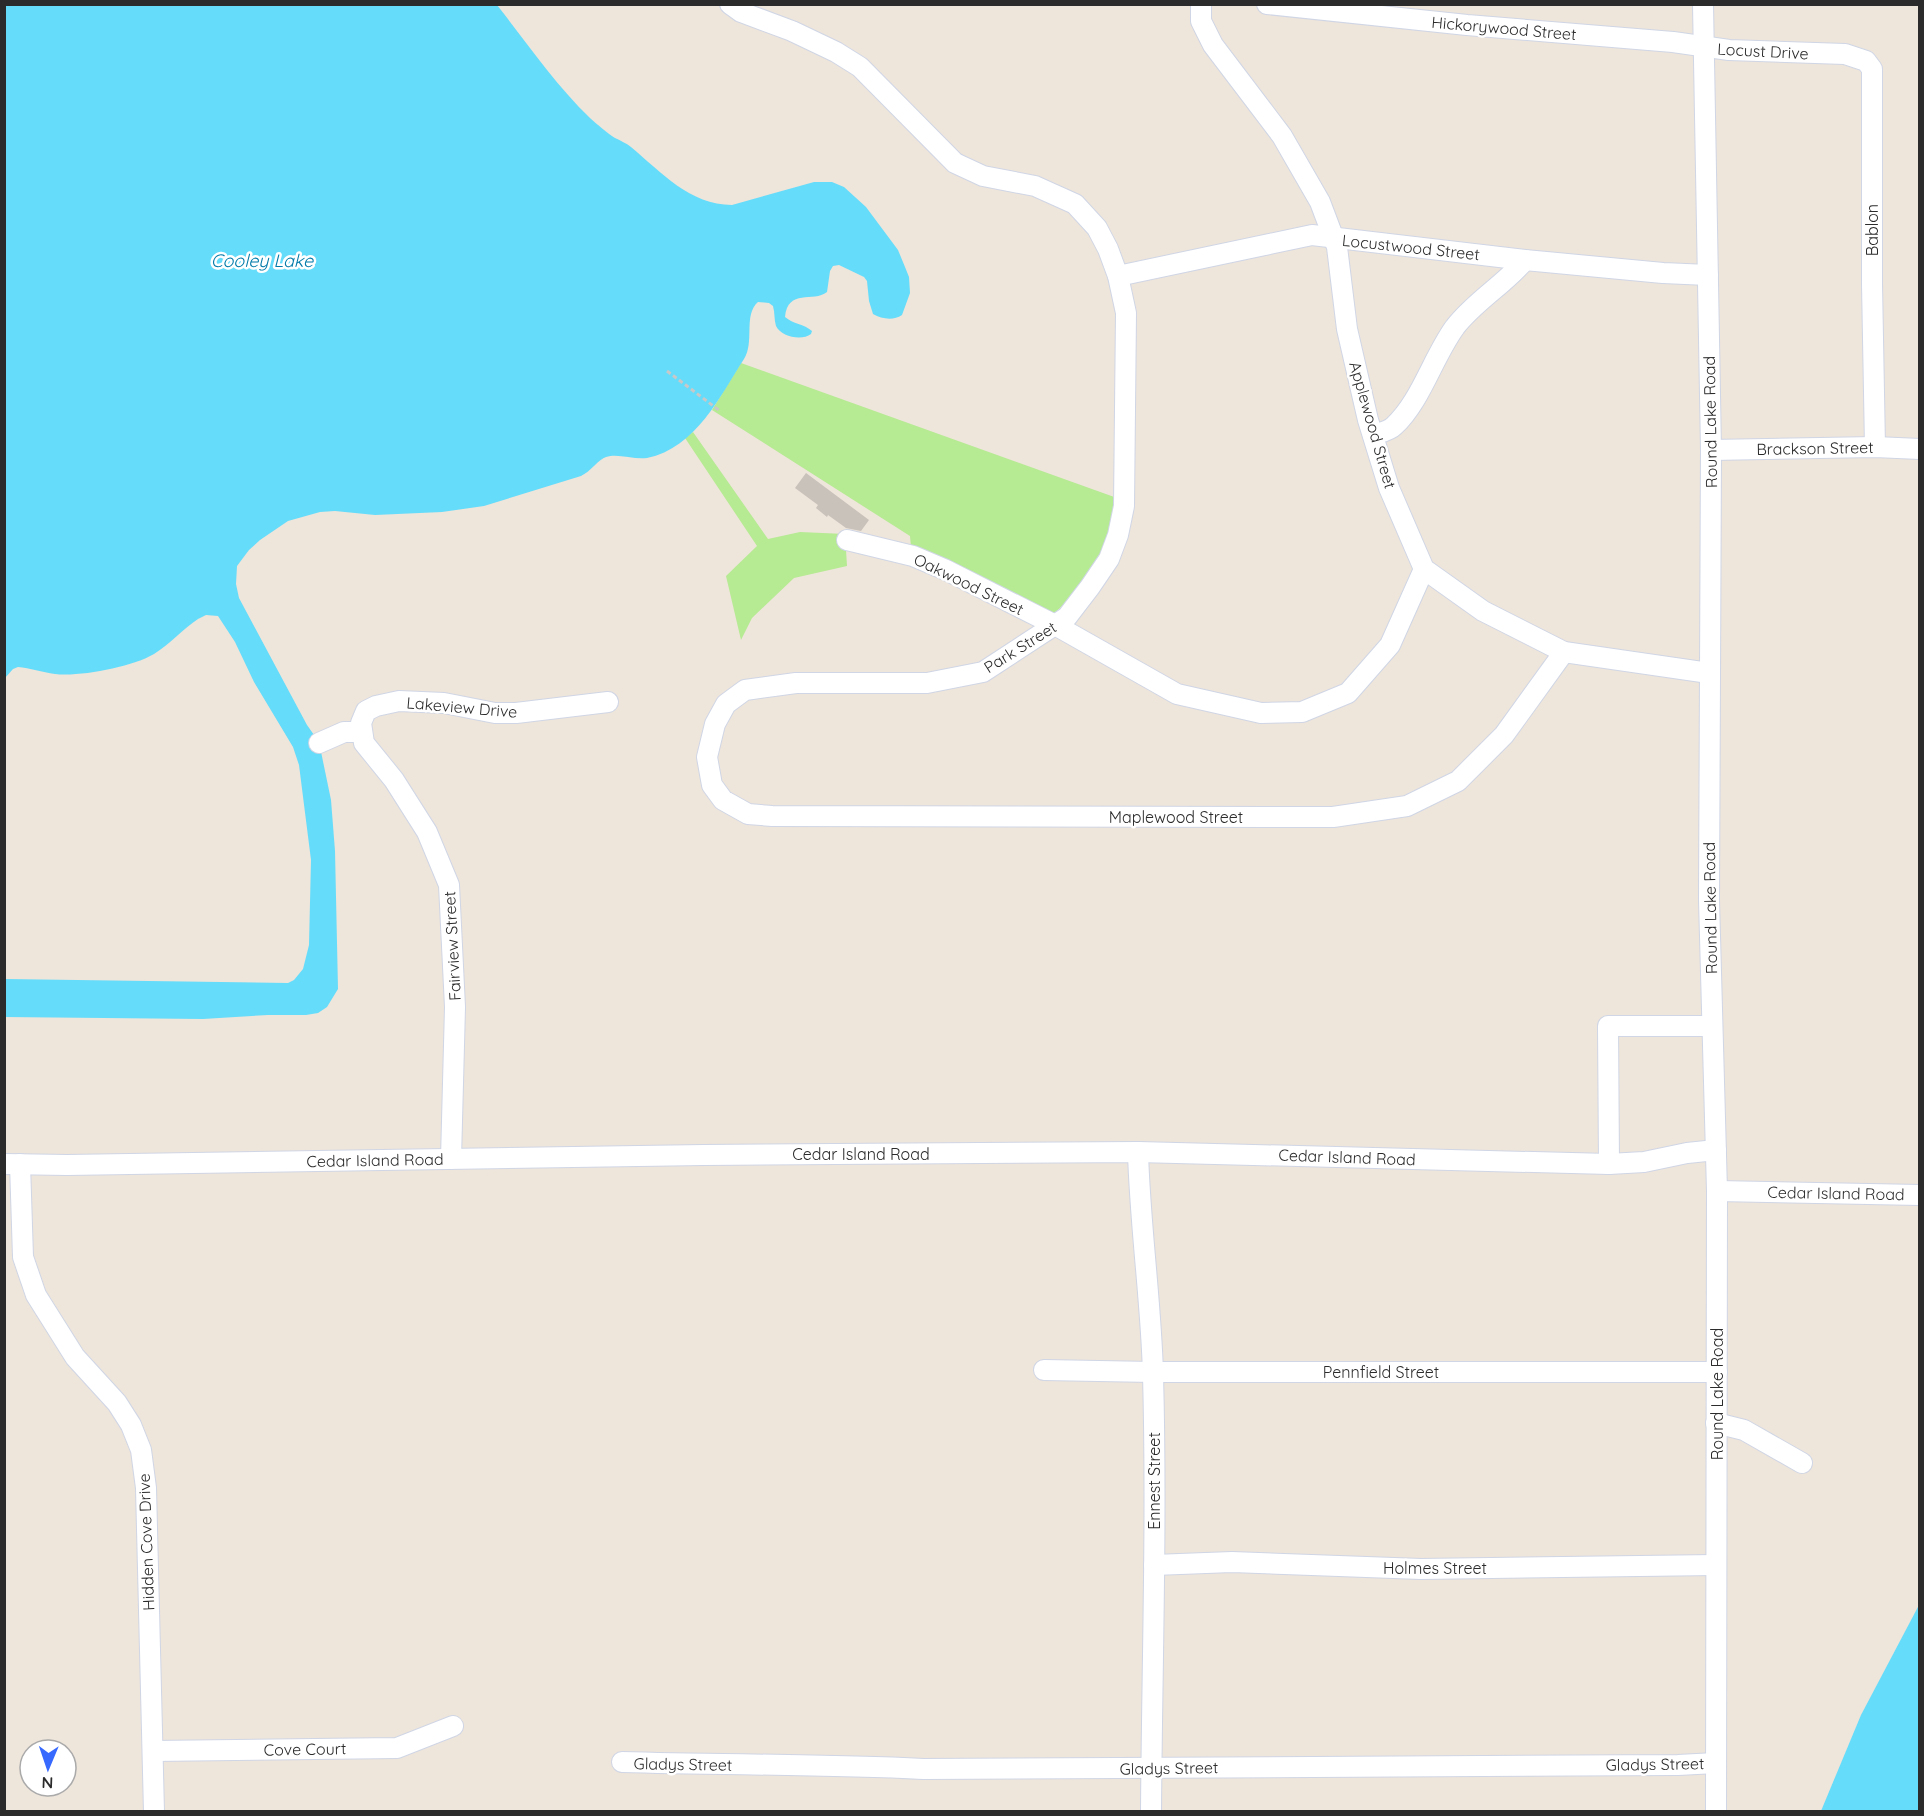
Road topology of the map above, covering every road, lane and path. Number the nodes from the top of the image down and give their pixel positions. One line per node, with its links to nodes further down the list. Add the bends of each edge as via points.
1 (730, 4): 10 (street, Park Street, via 836,52 860,67 955,163 983,176 1035,186 1075,204 1097,228)
2 (1201, 4): 7 (street, Applewood Street, via 1201,21 1213,45 1282,136 1320,202)
3 (1267, 4): 5 (street, Hickorywood Street)
4 (1703, 4): 5 (street, Round Lake Road)
5 (1704, 47): 6 (street, Locust Drive); 9 (street, Round Lake Road)
6 (1823, 54): 14 (street, Bablon, via 1845,54 1866,61 1872,69)
7 (1334, 239): 8 (street, Locustwood Street); 10 (street, Locustwood Street, via 1312,235); 13 (street, Applewood Street, via 1347,330)
8 (1525, 260): 9 (street, Locustwood Street); 13 (street, via 1455,328 1408,410 1392,427)
9 (1708, 275): 16 (street, Round Lake Road)
10 (1118, 276): 19 (street, Park Street, via 1126,313 1124,506 1109,559 1067,617)
11 (667, 371): 12 (path)
12 (720, 411)
13 (1373, 435): 18 (street, Applewood Street, via 1389,488)
14 (1875, 447): 15 (street, Brackson Street); 16 (street, Brackson Street)
15 (1920, 449)
16 (1711, 450): 21 (street, Round Lake Road)
17 (847, 540): 19 (street, Oakwood Street, via 921,559)
18 (1424, 569): 19 (street, Oakwood Street, via 1390,645 1348,693 1302,712 1261,713 1177,694); 20 (street, via 1483,611)
19 (1054, 625): 25 (street, Park Street, via 983,672 927,683 796,683 745,690 726,704 708,748 712,785)
20 (1564, 652): 21 (street); 25 (street, Maplewood Street, via 1504,735 1458,781 1407,806 1333,817 783,816 748,814)
21 (1709, 673): 26 (street, Round Lake Road)
22 (608, 702): 23 (street, Lakeview Drive, via 495,713 444,703 399,701 366,711)
23 (361, 728): 24 (street); 29 (street, Fairview Street, via 364,743 394,780 427,832 449,885 455,1007)
24 (319, 742)
25 (723, 800)
26 (1712, 1026): 27 (street, Round Lake Road); 31 (street, via 1608,1026)
27 (1716, 1150): 31 (street, Cedar Island Road); 32 (street, Round Lake Road)
28 (1138, 1152): 29 (street, Cedar Island Road); 31 (street, Cedar Island Road); 35 (street, Ennest Street)
29 (451, 1158): 30 (street, Cedar Island Road)
30 (12, 1164): 42 (street, Hidden Cove Drive, via 23,1257 36,1295 75,1357 117,1403 141,1450 146,1488)
31 (1609, 1164)
32 (1717, 1191): 33 (street, Cedar Island Road); 36 (street, Round Lake Road)
33 (1920, 1195)
34 (1044, 1370): 35 (street, Pennfield Street)
35 (1153, 1372): 36 (street, Pennfield Street); 39 (street, Ennest Street)
36 (1717, 1372): 37 (street, Round Lake Road)
37 (1716, 1423): 38 (street, via 1744,1430); 40 (street, Round Lake Road)
38 (1802, 1462)
39 (1154, 1565): 40 (street, Holmes Street, via 1232,1562 1421,1569); 45 (street, Ennest Street)
40 (1716, 1565): 44 (street, Round Lake Road)
41 (453, 1726): 42 (street, Cove Court, via 397,1748)
42 (153, 1751): 46 (street, Hidden Cove Drive)
43 (622, 1762): 45 (street, Gladys Street, via 923,1769)
44 (1716, 1763): 45 (street, Gladys Street); 48 (street, Round Lake Road)
45 (1151, 1767): 47 (street, Ennest Street)
46 (154, 1812)
47 (1151, 1812)
48 (1716, 1812)

